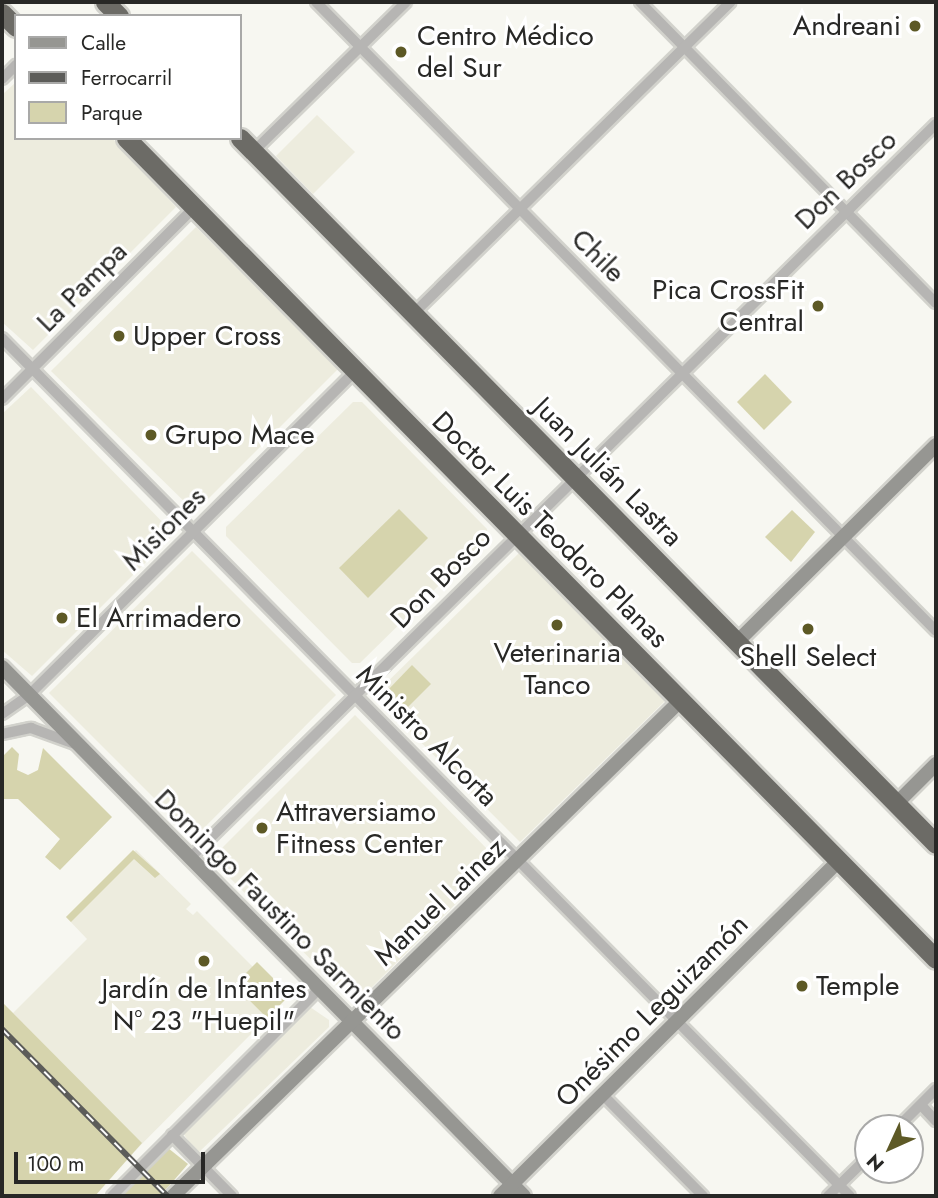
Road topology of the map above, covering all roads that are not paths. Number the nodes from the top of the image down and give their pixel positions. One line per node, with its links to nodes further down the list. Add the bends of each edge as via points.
1 (316, 2): 5 (street, Chile)
2 (406, 2): 5 (street)
3 (640, 2): 6 (street)
4 (730, 2): 6 (street)
5 (360, 47): 9 (street); 11 (street, Chile)
6 (684, 47): 11 (street); 12 (street)
7 (936, 124): 12 (street, Don Bosco)
8 (128, 140): 10 (highway, Doctor Luis Teodoro Planas)
9 (247, 145): 14 (highway, Juan Julián Lastra)
10 (194, 208): 16 (street, La Pampa); 17 (highway, Doctor Luis Teodoro Planas)
11 (520, 209): 14 (street); 18 (street, Chile)
12 (846, 212): 13 (street); 18 (street, Don Bosco)
13 (936, 303)
14 (413, 314): 21 (highway, Juan Julián Lastra)
15 (2, 338): 16 (street, Ministro Alcorta)
16 (32, 369): 19 (street, La Pampa); 22 (street, Ministro Alcorta)
17 (355, 371): 22 (street, Misiones); 23 (highway, Doctor Luis Teodoro Planas)
18 (681, 372): 21 (street, Don Bosco); 24 (street, Chile)
19 (2, 399)
20 (936, 445): 24 (street)
21 (574, 477): 23 (street, Don Bosco); 26 (highway, Juan Julián Lastra)
22 (193, 532): 28 (street, Misiones); 29 (street, Ministro Alcorta)
23 (517, 536): 29 (street, Don Bosco); 30 (highway, Doctor Luis Teodoro Planas)
24 (843, 537): 25 (street, Chile); 26 (street)
25 (936, 631)
26 (737, 642): 35 (highway, Juan Julián Lastra)
27 (2, 667): 28 (street, Domingo Faustino Sarmiento)
28 (29, 695): 31 (street, Misiones); 33 (street, Domingo Faustino Sarmiento)
29 (355, 695): 37 (street, Don Bosco); 38 (street, Ministro Alcorta)
30 (680, 701): 38 (street, Manuel Lainez); 39 (highway, Doctor Luis Teodoro Planas)
31 (2, 714)
32 (2, 734): 33 (street, via 31,728)
33 (75, 744): 37 (street, Domingo Faustino Sarmiento)
34 (936, 764): 35 (street)
35 (896, 804): 36 (highway, Juan Julián Lastra)
36 (936, 844)
37 (189, 859): 41 (street, Domingo Faustino Sarmiento)
38 (518, 860): 42 (street, Ministro Alcorta); 43 (street, Manuel Lainez)
39 (839, 860): 40 (highway, Doctor Luis Teodoro Planas); 42 (street, Onésimo Leguizamón)
40 (936, 959)
41 (318, 989): 43 (street, Domingo Faustino Sarmiento); 49 (street)
42 (676, 1021): 45 (street, Onésimo Leguizamón); 53 (street, Ministro Alcorta)
43 (352, 1022): 50 (street, Manuel Lainez); 52 (street, Domingo Faustino Sarmiento)
44 (936, 1089): 46 (street)
45 (602, 1094): 52 (street, Onésimo Leguizamón); 59 (street)
46 (920, 1105): 47 (street); 48 (street)
47 (911, 1114)
48 (936, 1121)
49 (172, 1135): 50 (street); 54 (street)
50 (203, 1167): 55 (street, Manuel Lainez); 56 (street)
51 (854, 1171): 53 (street)
52 (512, 1184): 57 (street, Onésimo Leguizamón); 58 (street, Domingo Faustino Sarmiento)
53 (839, 1185): 60 (street); 61 (street, Ministro Alcorta)
54 (111, 1196)
55 (173, 1196)
56 (232, 1196)
57 (500, 1196)
58 (524, 1196)
59 (703, 1196)
60 (828, 1196)
61 (850, 1196)

